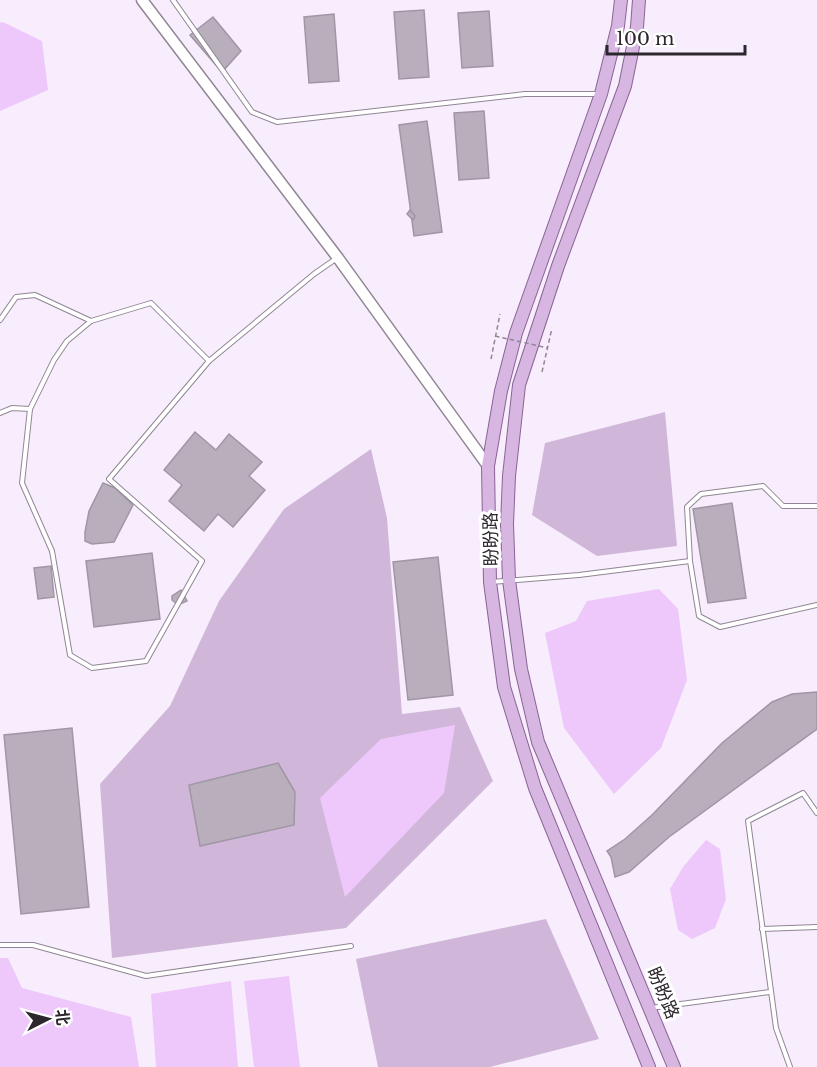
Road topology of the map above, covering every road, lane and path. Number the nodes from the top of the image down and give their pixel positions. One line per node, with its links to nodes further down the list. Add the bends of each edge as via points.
1 (142, 0): 6 (main road)
2 (173, 0): 5 (lane, via 252,112 277,122 525,94)
3 (621, 0): 5 (main road, 盼盼路)
4 (639, 0): 21 (main road, 盼盼路, via 625,86 558,266 519,385 509,476)
5 (601, 94): 18 (main road, 盼盼路, via 516,333)
6 (338, 258): 14 (lane); 18 (main road)
7 (500, 314): 11 (path)
8 (0, 320): 9 (lane, via 16,297 35,295)
9 (91, 321): 14 (lane, via 150,303); 16 (lane, via 67,340)
10 (552, 328): 12 (path)
11 (495, 336): 12 (path, bridge); 13 (path)
12 (548, 348): 15 (path)
13 (491, 359)
14 (209, 361): 16 (lane, via 110,479 202,561 146,661 92,668 70,655 52,551 22,483)
15 (542, 372)
16 (30, 409): 17 (lane, via 12,408)
17 (0, 413)
18 (488, 466): 22 (main road, 盼盼路)
19 (817, 506): 20 (lane, via 783,506 763,486 701,494 687,507)
20 (690, 561): 21 (lane); 23 (lane, via 699,616 720,627)
21 (509, 580): 22 (lane); 30 (main road, 盼盼路, via 521,669 538,742)
22 (490, 582): 32 (main road, 盼盼路, via 504,687 535,788)
23 (817, 605)
24 (817, 813): 26 (lane, via 803,793 748,822)
25 (817, 927): 26 (lane)
26 (762, 929): 29 (lane)
27 (0, 945): 28 (lane, via 33,945 146,976)
28 (351, 946)
29 (770, 992): 30 (lane); 33 (lane, via 776,1028)
30 (650, 1008): 31 (main road, 盼盼路)
31 (670, 1066)
32 (649, 1067)
33 (790, 1067)

